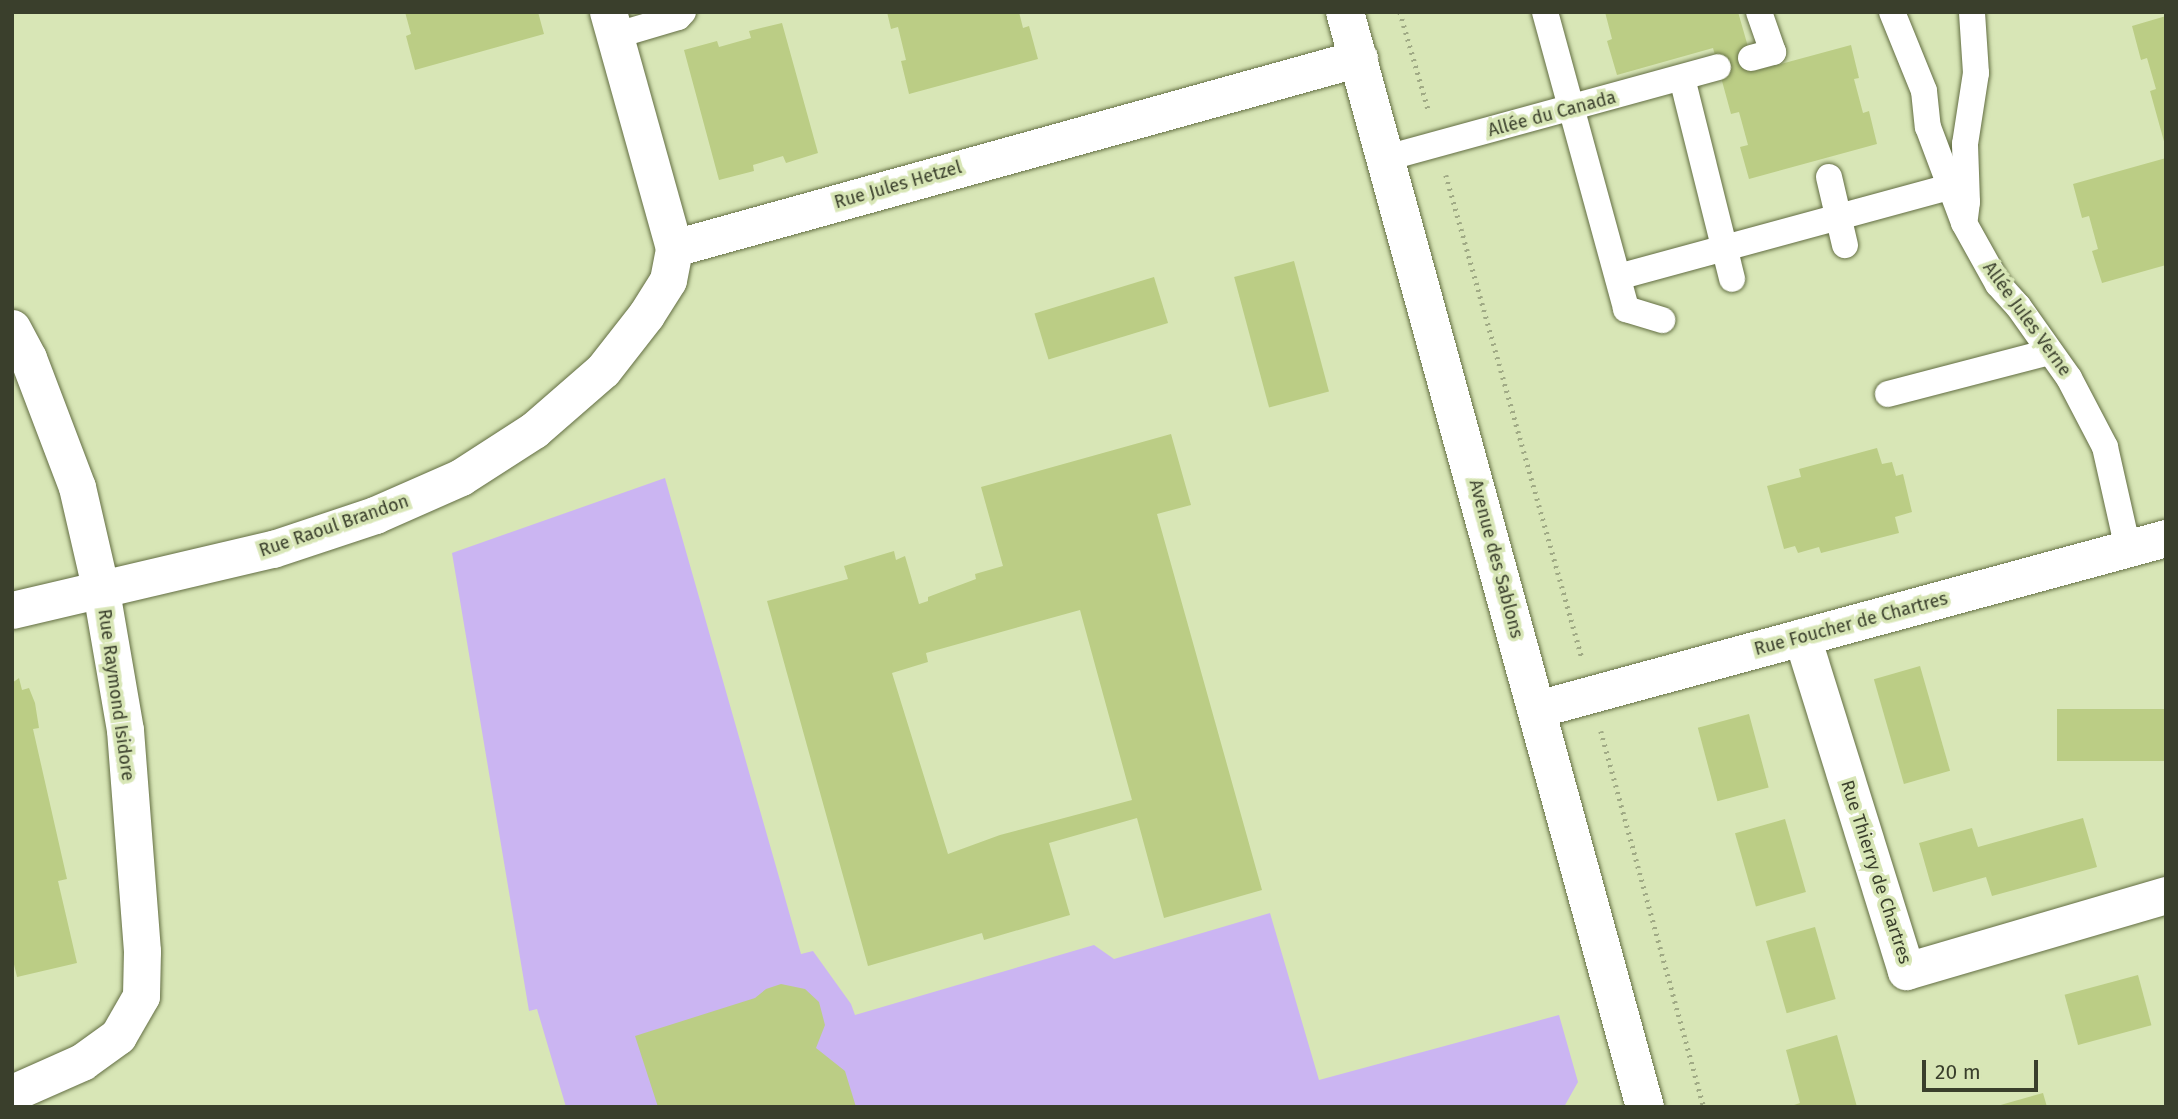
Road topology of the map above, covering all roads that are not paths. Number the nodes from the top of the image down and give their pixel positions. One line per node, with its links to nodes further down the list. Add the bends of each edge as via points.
1 (683, 12): 7 (street, via 678,17)
2 (1345, 12): 8 (street, Avenue des Sablons)
3 (1545, 12): 12 (street)
4 (1759, 12): 9 (street, via 1773,52)
5 (1892, 12): 15 (street, Allée Jules Verne, via 1924,91 1928,127)
6 (1972, 12): 17 (street, via 1976,73 1965,144)
7 (611, 24): 19 (street)
8 (1359, 58): 13 (street, Avenue des Sablons); 19 (street, Rue Jules Hetzel)
9 (1751, 58)
10 (1718, 67): 11 (street, Allée du Canada)
11 (1682, 78): 12 (street, Allée du Canada); 20 (street)
12 (1572, 110): 13 (street, Allée du Canada); 21 (street)
13 (1386, 158): 32 (street, Avenue des Sablons)
14 (1829, 177): 16 (street)
15 (1949, 187): 16 (street); 17 (street, Allée Jules Verne)
16 (1838, 218): 18 (street); 20 (street)
17 (1964, 223): 25 (street, Allée Jules Verne, via 1998,284)
18 (1845, 245)
19 (674, 248): 29 (street, Rue Raoul Brandon, via 668,280 603,370 534,430 461,477 376,516 273,549)
20 (1724, 249): 21 (street); 22 (street)
21 (1618, 277): 23 (street, via 1626,309)
22 (1732, 279)
23 (1662, 320)
24 (12, 328): 29 (street, Rue Raymond Isidore, via 28,358 76,487)
25 (2049, 352): 26 (street); 28 (street, Allée Jules Verne, via 2075,388 2105,447)
26 (1888, 394)
27 (2166, 538): 28 (street, Rue Foucher de Chartres)
28 (2128, 549): 31 (street, Rue Foucher de Chartres)
29 (101, 591): 30 (street, Rue Raoul Brandon); 34 (street, Rue Raymond Isidore, via 125,730 142,951 141,996 118,1036 82,1062)
30 (12, 610)
31 (1802, 637): 32 (street, Rue Foucher de Chartres); 33 (street, Rue Thierry de Chartres, via 1906,971)
32 (1537, 709): 35 (street, Avenue des Sablons)
33 (2166, 895)
34 (12, 1093)
35 (1645, 1107)

